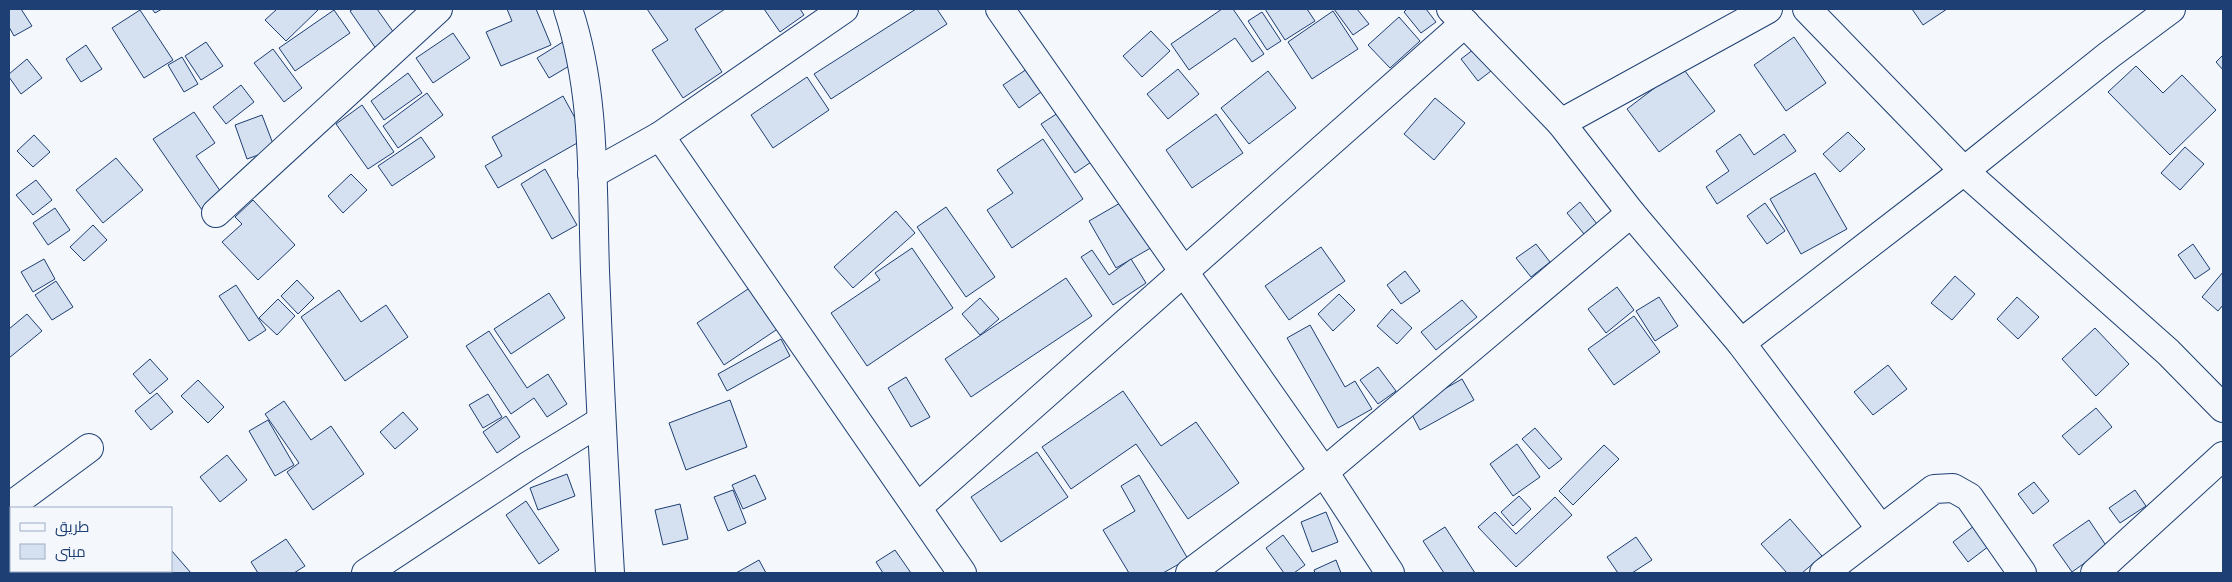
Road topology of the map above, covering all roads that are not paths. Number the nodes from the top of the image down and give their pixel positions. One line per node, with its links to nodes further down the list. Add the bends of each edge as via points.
1 (438, 9): 14 (street)
2 (568, 9): 12 (street, via 578,39 588,98)
3 (844, 9): 10 (street)
4 (1000, 9): 15 (street)
5 (1768, 9): 9 (street)
6 (1807, 9): 11 (street)
7 (2171, 9): 11 (street)
8 (1458, 16): 9 (street); 15 (street)
9 (1561, 124): 13 (street)
10 (660, 136): 12 (street); 23 (street)
11 (1964, 170): 16 (street); 17 (street)
12 (592, 174): 18 (street)
13 (1631, 212): 16 (street); 21 (street)
14 (216, 214)
15 (1184, 270): 21 (street); 23 (street)
16 (1740, 343): 24 (street)
17 (2222, 403)
18 (600, 422): 25 (street); 26 (street)
19 (89, 448): 22 (street)
20 (2223, 456): 32 (street)
21 (1324, 472): 28 (street); 29 (street)
22 (9, 506)
23 (918, 507): 27 (street)
24 (1881, 529): 30 (street); 31 (street, via 1934,488 1953,488 1969,497)
25 (366, 573)
26 (610, 573)
27 (962, 573)
28 (1190, 573)
29 (1390, 573)
30 (1824, 573)
31 (2022, 573)
32 (2095, 573)

